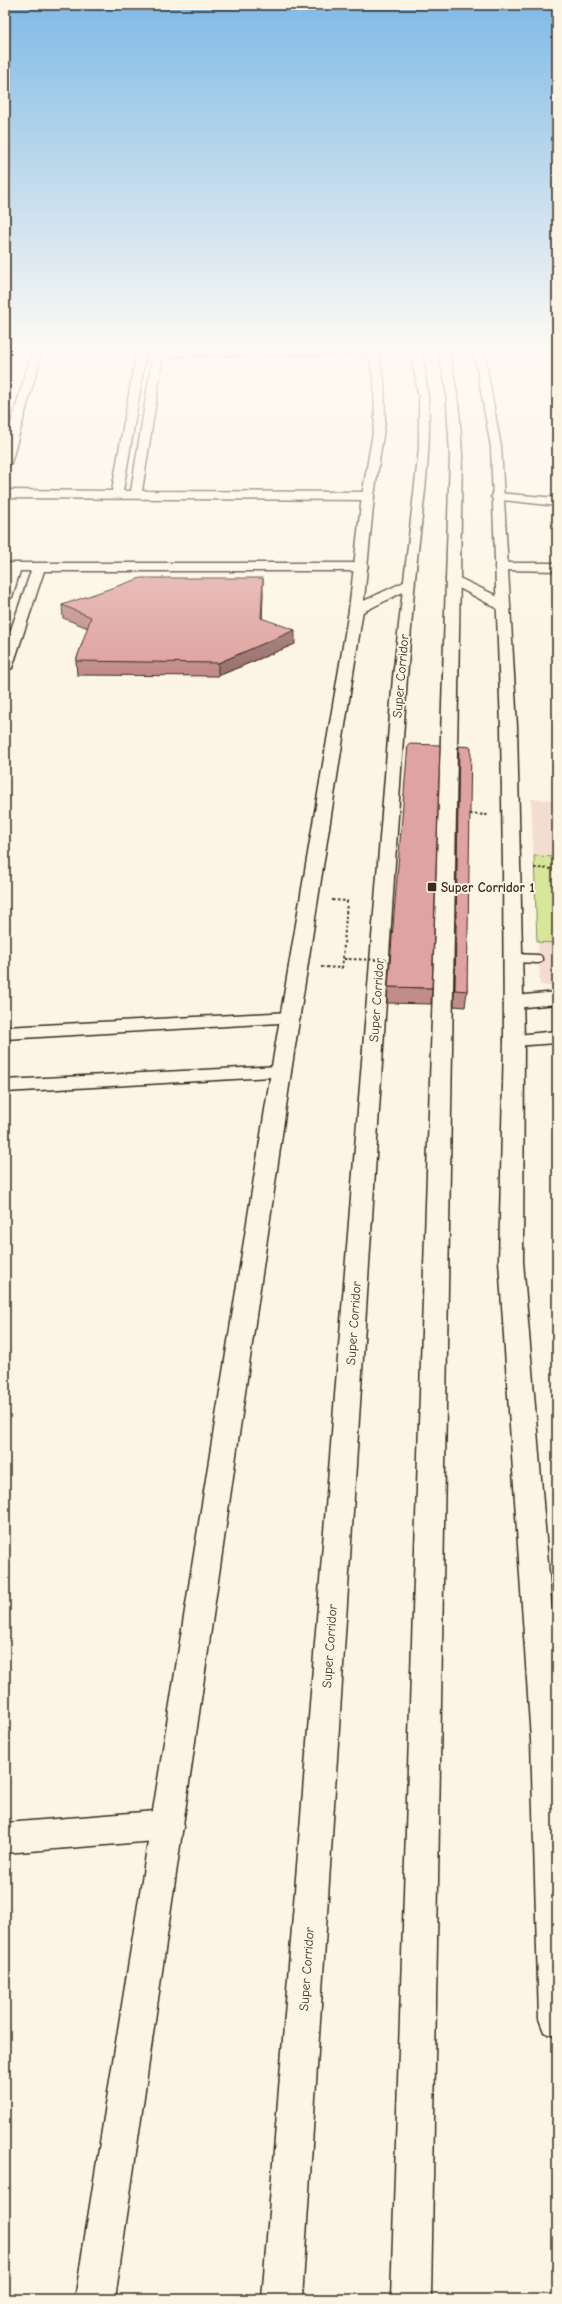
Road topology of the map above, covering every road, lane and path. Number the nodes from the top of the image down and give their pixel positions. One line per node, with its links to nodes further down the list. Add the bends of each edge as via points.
1 (124, 456): 9 (street)
2 (142, 456): 10 (street)
3 (375, 456): 13 (street)
4 (423, 456): 22 (street, Super Corridor)
5 (456, 456): 20 (street)
6 (496, 456): 11 (street)
7 (5, 494): 9 (street)
8 (557, 494): 12 (street, via 533,494)
9 (117, 495): 10 (street)
10 (136, 495): 13 (street)
11 (497, 497): 12 (street); 21 (street)
12 (520, 498): 15 (street)
13 (368, 499): 14 (street); 19 (street)
14 (5, 500)
15 (557, 502)
16 (557, 567): 21 (street)
17 (9, 571): 18 (street); 24 (street)
18 (38, 571): 19 (street); 27 (street)
19 (361, 571): 26 (street)
20 (453, 572): 25 (street); 50 (street)
21 (501, 572): 23 (street); 25 (street)
22 (409, 574): 26 (street); 49 (street, Super Corridor)
23 (557, 577)
24 (5, 597)
25 (502, 607): 31 (street, via 509,727)
26 (356, 610): 38 (street)
27 (5, 668)
28 (469, 814): 29 (path, via 490,815)
29 (490, 821)
30 (347, 901): 32 (path)
31 (513, 958): 33 (lane); 37 (street)
32 (343, 959): 34 (path, bridge); 35 (path, bridge)
33 (538, 959)
34 (391, 960)
35 (342, 968)
36 (557, 998): 37 (street)
37 (514, 1002): 41 (street)
38 (290, 1018): 39 (street); 42 (street)
39 (5, 1033)
40 (557, 1037): 41 (street)
41 (514, 1040): 46 (street, via 511,1261 547,1740)
42 (281, 1072): 43 (street); 44 (street)
43 (5, 1086)
44 (168, 1825): 45 (street); 48 (street)
45 (5, 1838)
46 (555, 1909): 47 (street)
47 (557, 2019)
48 (96, 2299)
49 (282, 2299)
50 (411, 2299)

